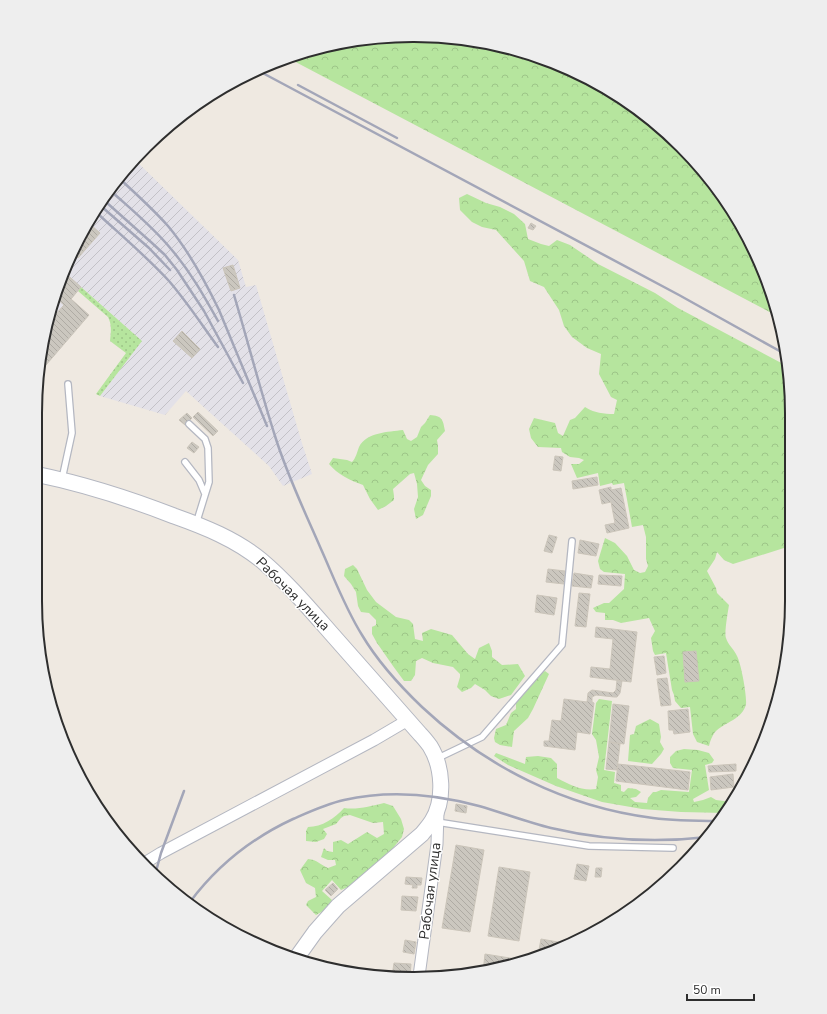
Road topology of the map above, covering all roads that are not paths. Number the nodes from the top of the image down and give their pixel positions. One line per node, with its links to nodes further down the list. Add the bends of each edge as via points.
1 (68, 384): 5 (lane, via 72,433)
2 (190, 424): 6 (lane, via 205,439 208,448 209,482)
3 (184, 462): 6 (lane, via 203,486)
4 (42, 475): 5 (street, Рабочая улица)
5 (62, 479): 7 (street, Рабочая улица, via 102,490)
6 (205, 494): 7 (lane)
7 (196, 524): 9 (street, Рабочая улица, via 240,545 280,577)
8 (572, 541): 10 (lane, via 562,645 482,737)
9 (408, 720): 10 (street, Рабочая улица, via 430,747); 14 (street)
10 (436, 759): 11 (street, Рабочая улица, via 440,770)
11 (439, 805): 12 (street, Рабочая улица); 15 (street, Рабочая улица, via 422,834 338,906)
12 (437, 822): 13 (lane, via 589,846); 16 (street, Рабочая улица, via 437,844)
13 (673, 848)
14 (149, 861)
15 (300, 954)
16 (420, 972)

